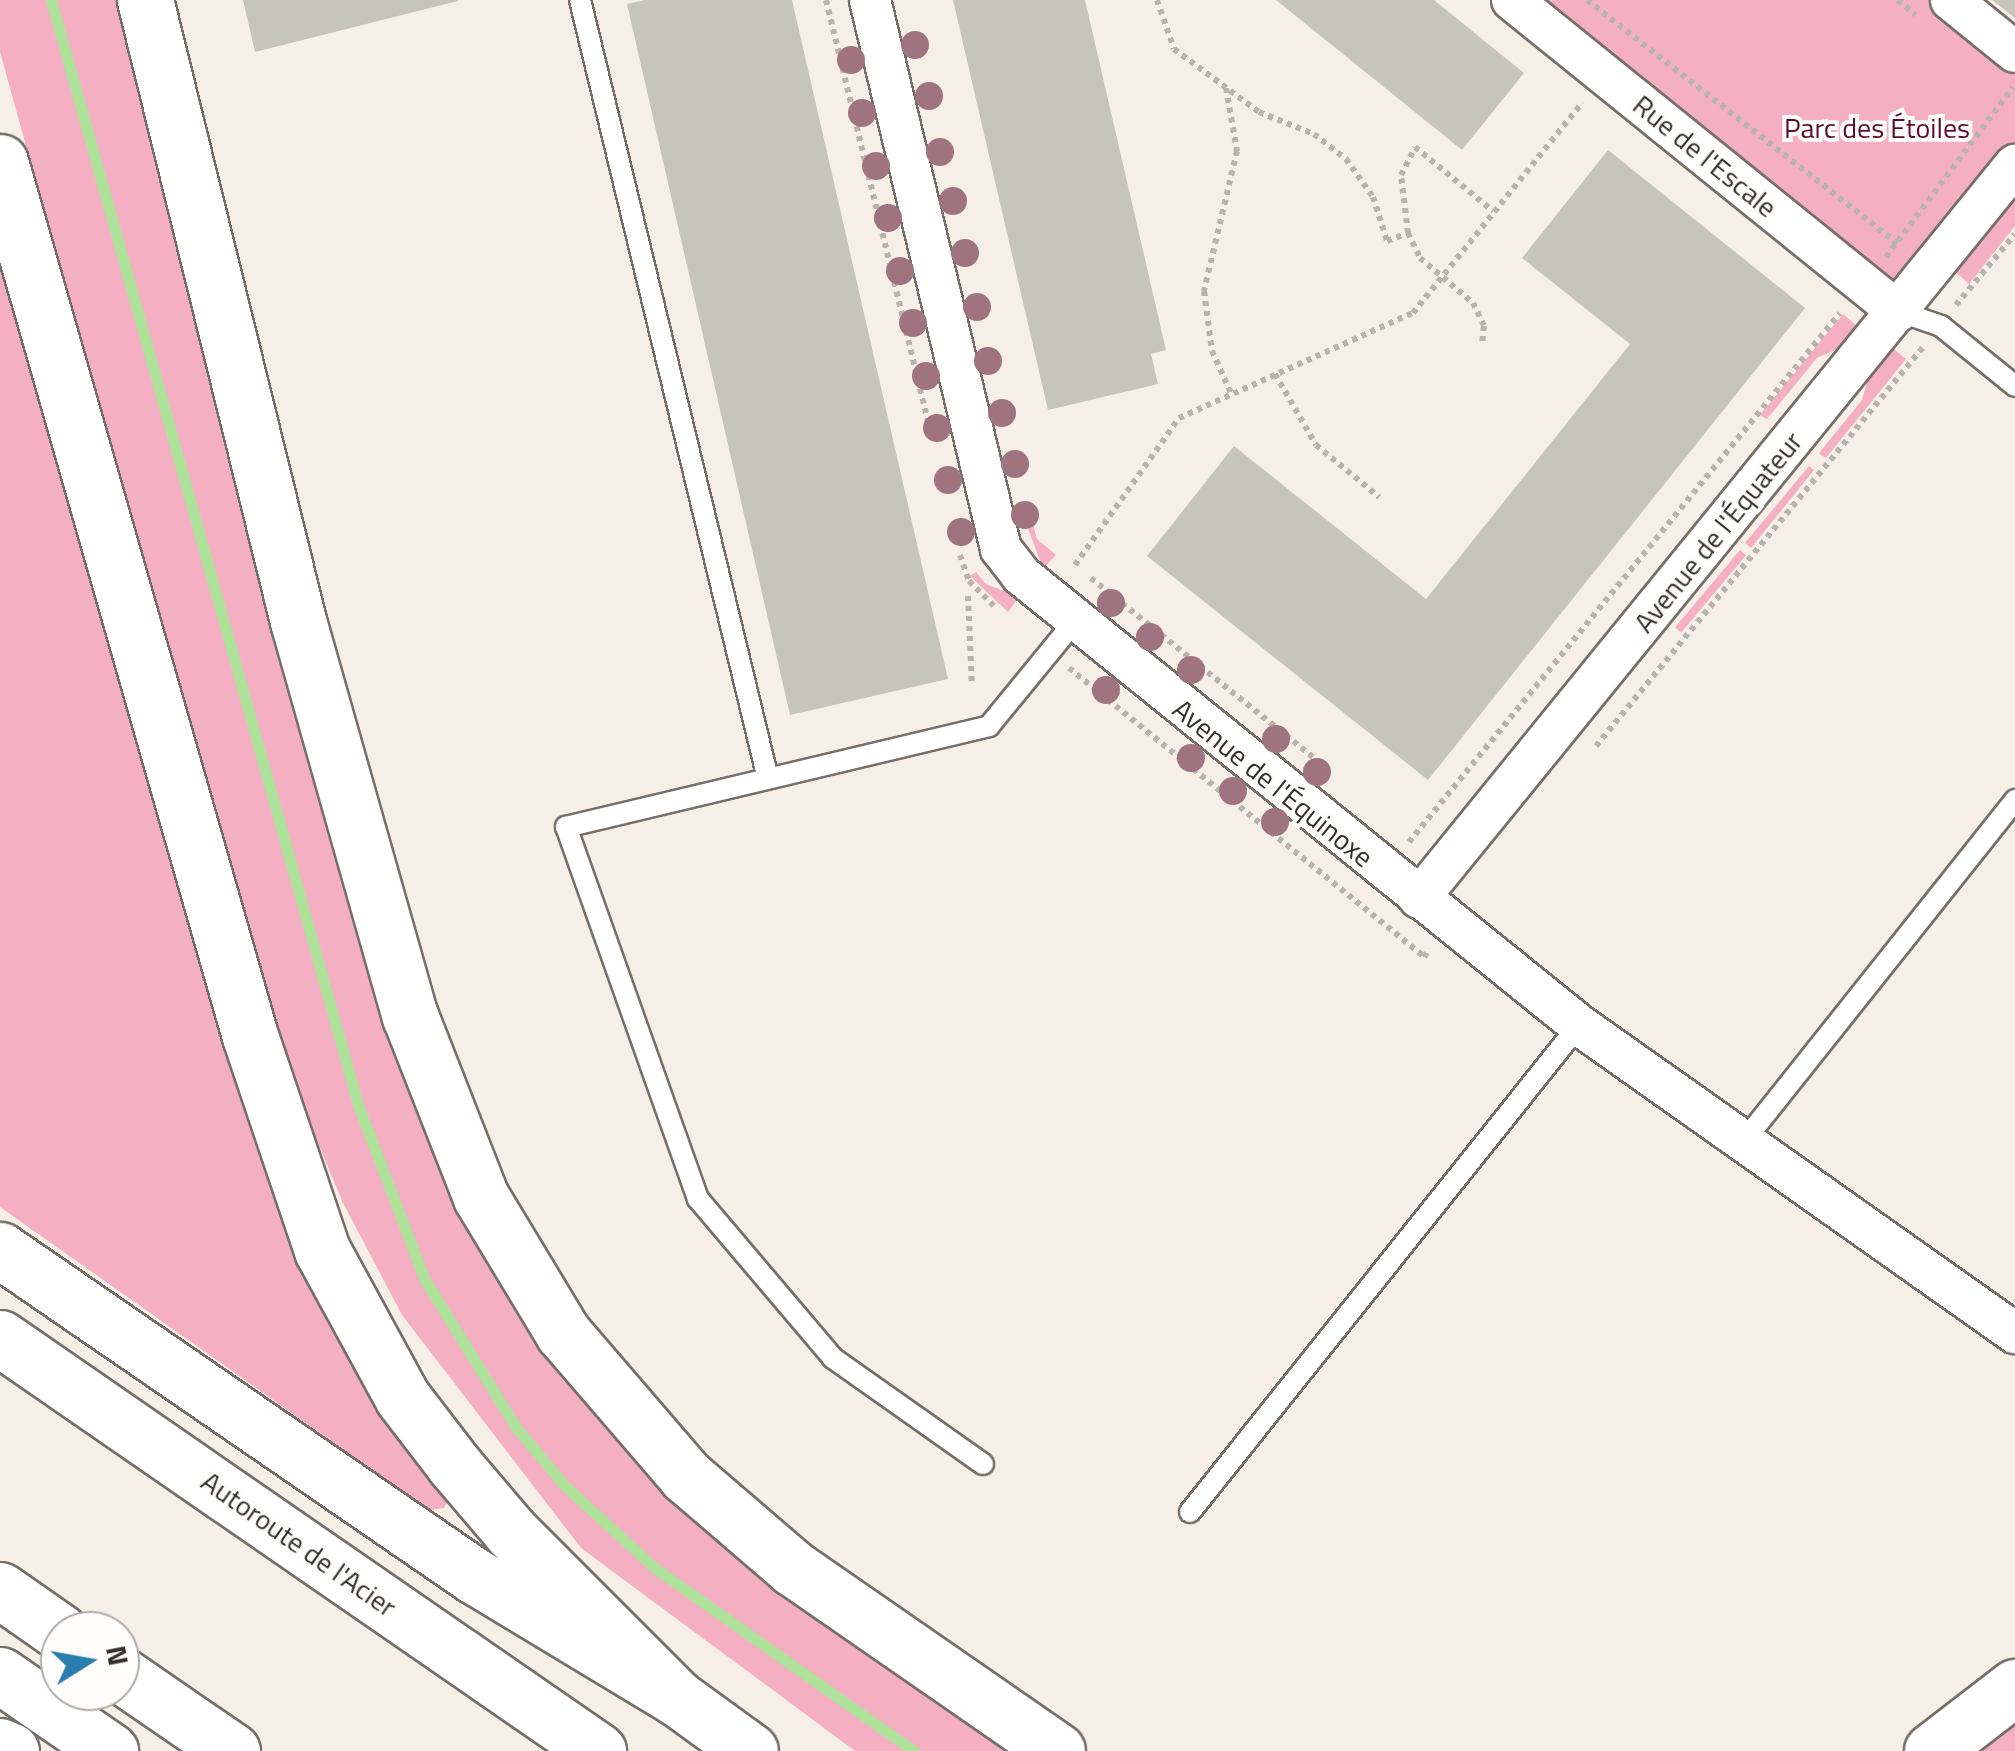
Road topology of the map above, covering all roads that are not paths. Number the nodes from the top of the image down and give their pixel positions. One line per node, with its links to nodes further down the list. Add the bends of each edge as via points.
1 (144, 0): 34 (highway, via 290,589 410,1016 468,1168 501,1234 584,1362 698,1487 835,1599)
2 (580, 0): 12 (lane)
3 (870, 0): 11 (street, Avenue de l'Équinoxe, via 1001,549)
4 (1512, 0): 9 (street, Rue de l'Escale)
5 (1951, 0): 6 (street)
6 (2015, 52)
7 (0, 162): 27 (highway, via 250,1036 322,1250 402,1397 455,1466 512,1533)
8 (2015, 166): 9 (street, Avenue de l'Équateur)
9 (1898, 312): 10 (lane, via 1941,326); 14 (street, Avenue de l'Équateur)
10 (2015, 386)
11 (1074, 622): 12 (lane, via 989,726); 14 (street, Avenue de l'Équinoxe)
12 (768, 780): 20 (lane, via 566,828 698,1199 834,1358)
13 (2015, 800): 16 (lane)
14 (1419, 898): 15 (street, Avenue de l'Équinoxe)
15 (1579, 1025): 16 (street, Avenue de l'Équinoxe); 21 (lane)
16 (1744, 1141): 18 (street, Avenue de l'Équinoxe)
17 (0, 1250): 27 (highway, via 474,1575)
18 (2015, 1333)
19 (0, 1338): 32 (highway, Autoroute de l'Acier)
20 (983, 1464)
21 (1190, 1512)
22 (0, 1590): 23 (highway)
23 (40, 1618)
24 (0, 1675): 30 (highway)
25 (2015, 1687): 35 (highway)
26 (140, 1688): 31 (highway)
27 (677, 1698): 33 (highway)
28 (0, 1746): 29 (highway)
29 (11, 1751)
30 (110, 1751)
31 (232, 1751)
32 (598, 1751)
33 (750, 1751)
34 (1056, 1751)
35 (1932, 1751)

